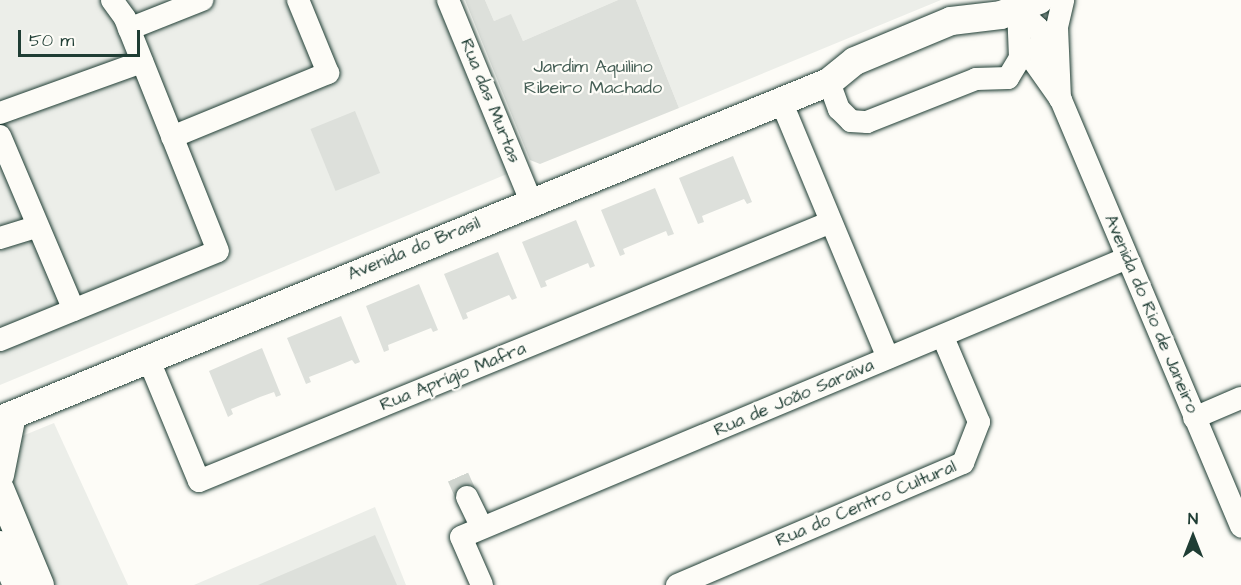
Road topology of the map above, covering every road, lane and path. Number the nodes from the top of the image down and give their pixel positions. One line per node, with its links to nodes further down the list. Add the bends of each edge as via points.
1 (112, 0): 7 (street)
2 (202, 0): 7 (street)
3 (298, 0): 16 (street, via 328,73)
4 (448, 0): 17 (street, Rua das Murtas)
5 (1064, 0): 10 (street, Avenida do Rio de Janeiro, via 1057,27)
6 (1019, 8): 8 (street); 10 (street, Avenida do Rio de Janeiro, via 1038,28); 11 (main road, Avenida do Brasil, via 951,21 855,61)
7 (129, 29): 9 (street)
8 (1020, 42): 11 (street, via 1018,64 1008,78 976,79 867,122 851,121 839,109); 13 (street, Avenida do Rio de Janeiro)
9 (142, 62): 14 (street); 16 (street)
10 (1058, 75): 13 (street, Avenida do Rio de Janeiro)
11 (829, 82): 12 (main road, Avenida do Brasil)
12 (781, 100): 17 (main road, Avenida do Brasil); 18 (street)
13 (1061, 100): 21 (street, Avenida do Rio de Janeiro)
14 (0, 113)
15 (0, 136): 19 (street)
16 (172, 136): 22 (street, via 218,251)
17 (531, 201): 25 (main road, Avenida do Brasil)
18 (831, 222): 25 (street, Rua Aprígio Mafra, via 199,482); 26 (street)
19 (37, 226): 20 (street); 22 (street)
20 (0, 238)
21 (1127, 258): 23 (street, Rua de João Saraiva); 29 (street, Avenida do Rio de Janeiro)
22 (74, 309): 24 (street)
23 (943, 337): 26 (street, Rua de João Saraiva); 39 (street, Rua do Centro Cultural, via 979,422 963,463)
24 (0, 340)
25 (148, 358): 28 (main road, Avenida do Brasil)
26 (888, 358): 33 (street, Rua de João Saraiva)
27 (1241, 398): 29 (street)
28 (6, 417): 30 (main road)
29 (1194, 418): 34 (street, Avenida do Rio de Janeiro)
30 (0, 475)
31 (0, 489): 37 (main road)
32 (467, 497): 33 (street)
33 (482, 528): 38 (street, Rua de João Saraiva, via 461,537)
34 (1241, 528)
35 (0, 545): 36 (main road)
36 (17, 585)
37 (40, 585)
38 (482, 585)
39 (677, 585)

